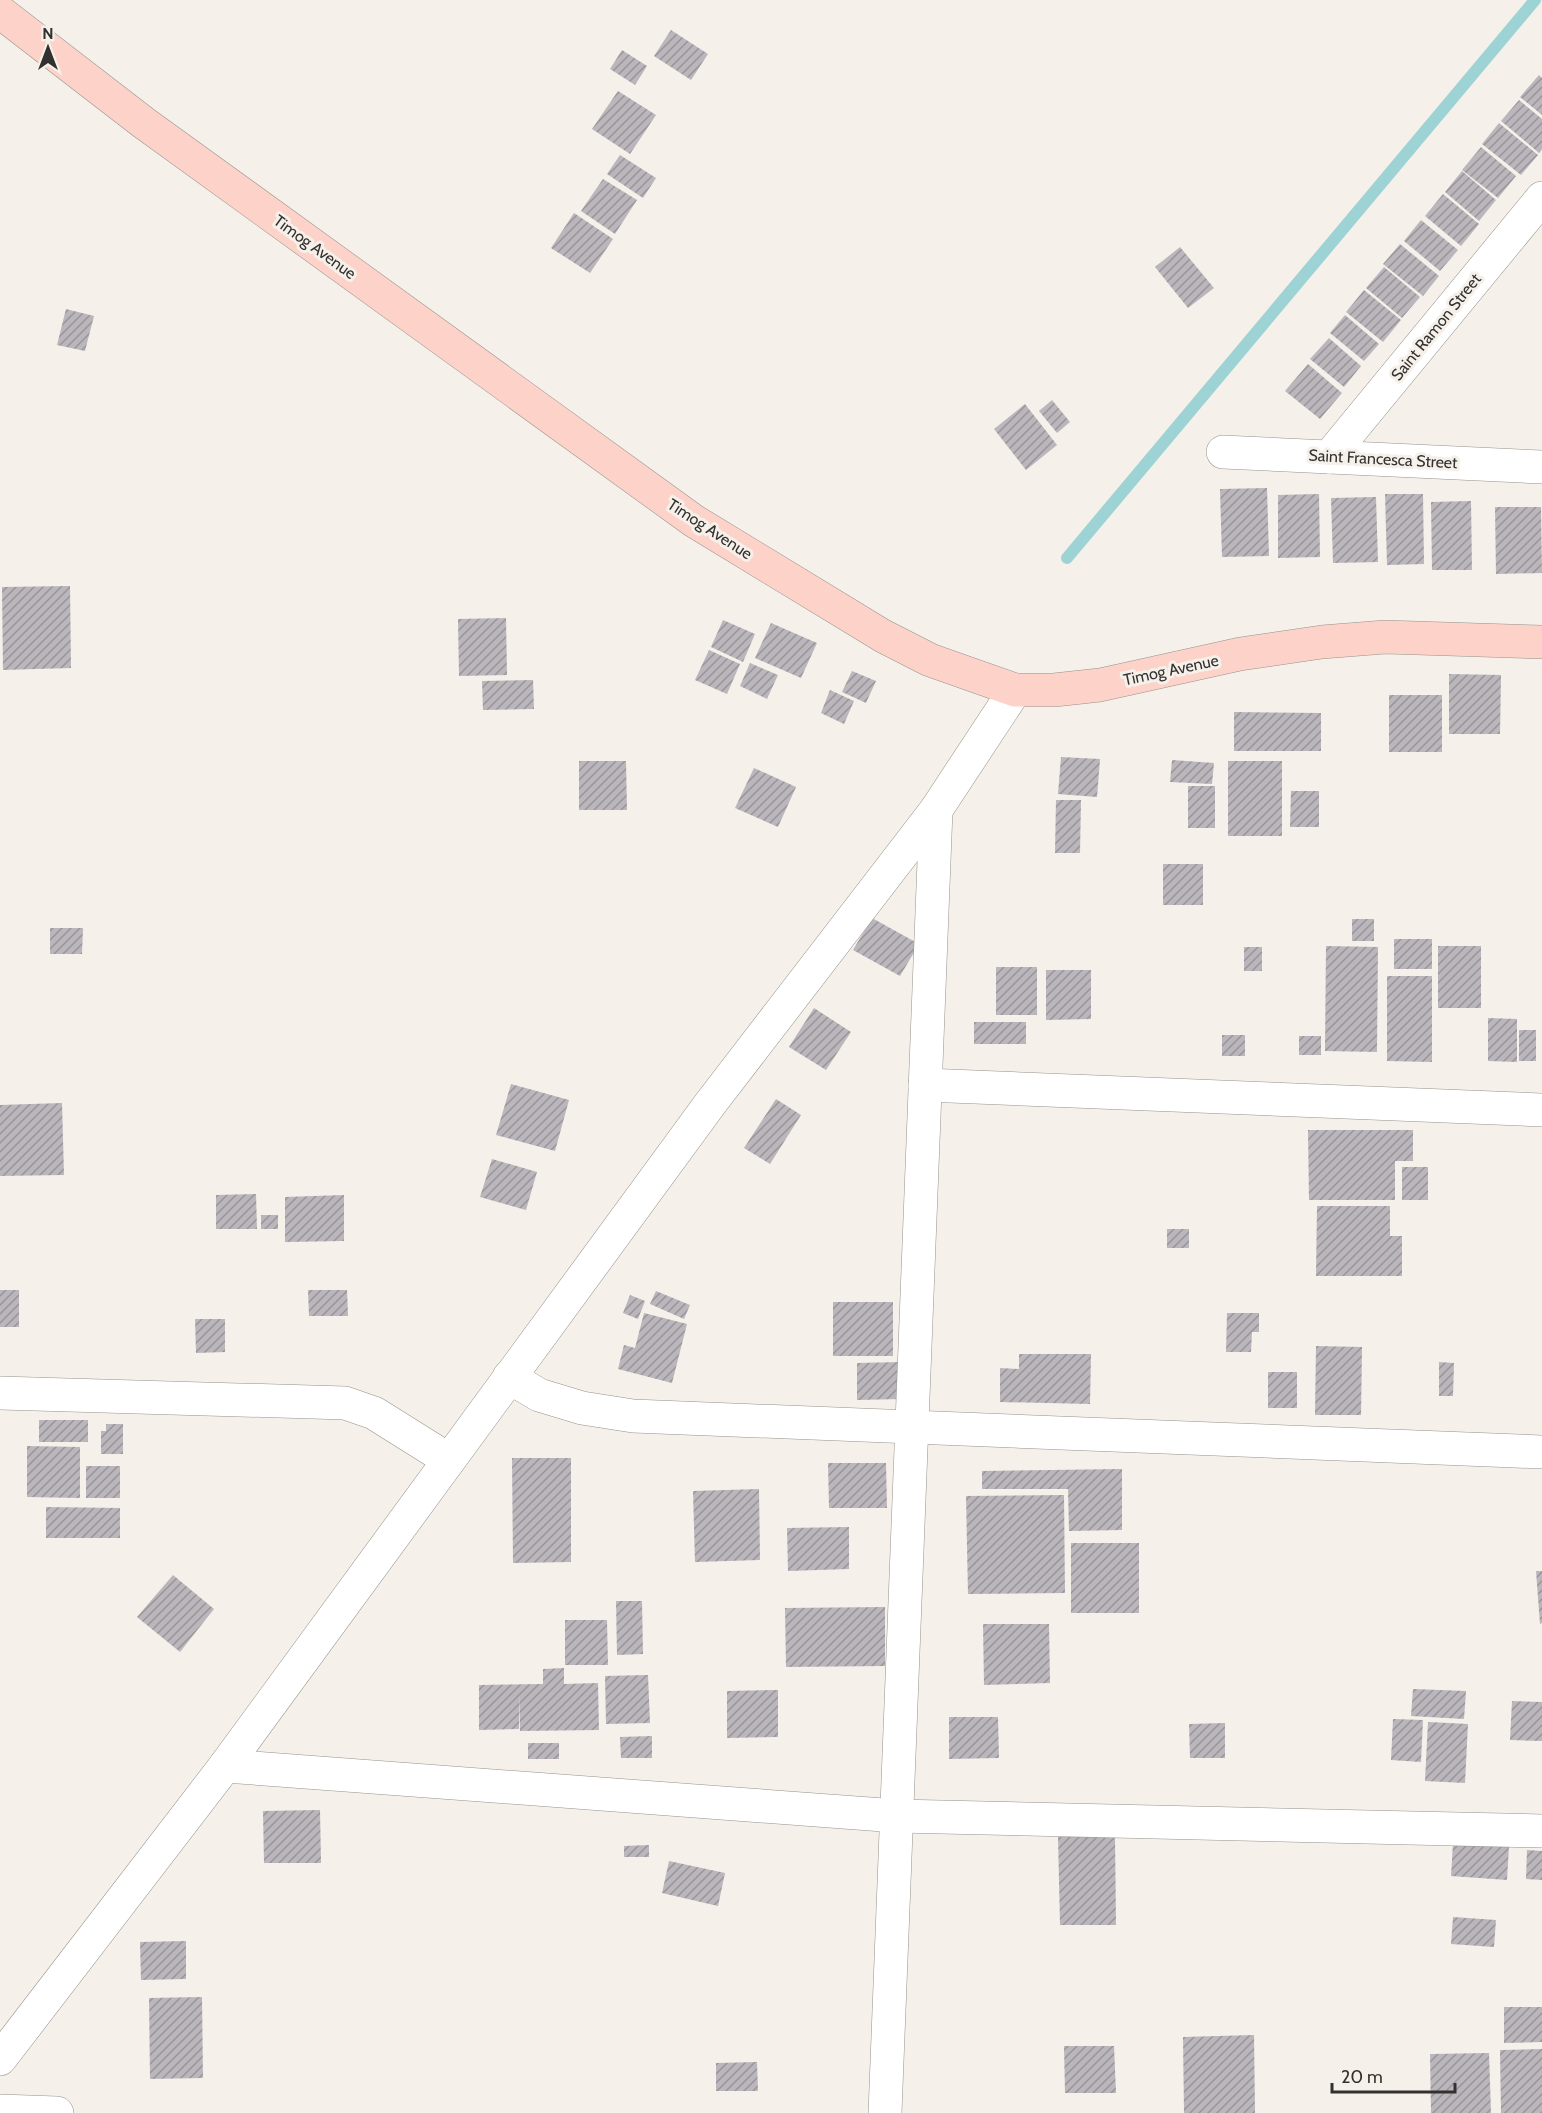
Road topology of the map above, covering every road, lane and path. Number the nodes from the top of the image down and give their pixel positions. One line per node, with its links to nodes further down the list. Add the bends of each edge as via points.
1 (0, 12): 8 (main road, Timog Avenue, via 144,123 694,521 883,636 930,660)
2 (1542, 198): 5 (street, Saint Ramon Street)
3 (1542, 440): 6 (street)
4 (1223, 452): 5 (street, Saint Francesca Street)
5 (1329, 457): 6 (street, Saint Francesca Street)
6 (1531, 466)
7 (1542, 642): 8 (main road, Timog Avenue, via 1385,637 1322,642 1240,654 1100,685)
8 (1015, 690): 9 (street)
9 (936, 810): 10 (street); 12 (street, via 710,1104)
10 (925, 1085): 11 (street); 14 (street)
11 (1542, 1110)
12 (509, 1377): 14 (street, via 539,1395 582,1408 633,1416); 16 (street)
13 (0, 1393): 16 (street, via 345,1403 374,1413)
14 (912, 1427): 15 (street); 18 (street)
15 (1542, 1452)
16 (449, 1460): 17 (street)
17 (225, 1766): 18 (street); 20 (street)
18 (897, 1816): 19 (street); 23 (street)
19 (1542, 1832)
20 (0, 2059)
21 (0, 2111): 22 (street)
22 (57, 2113)
23 (885, 2113)

